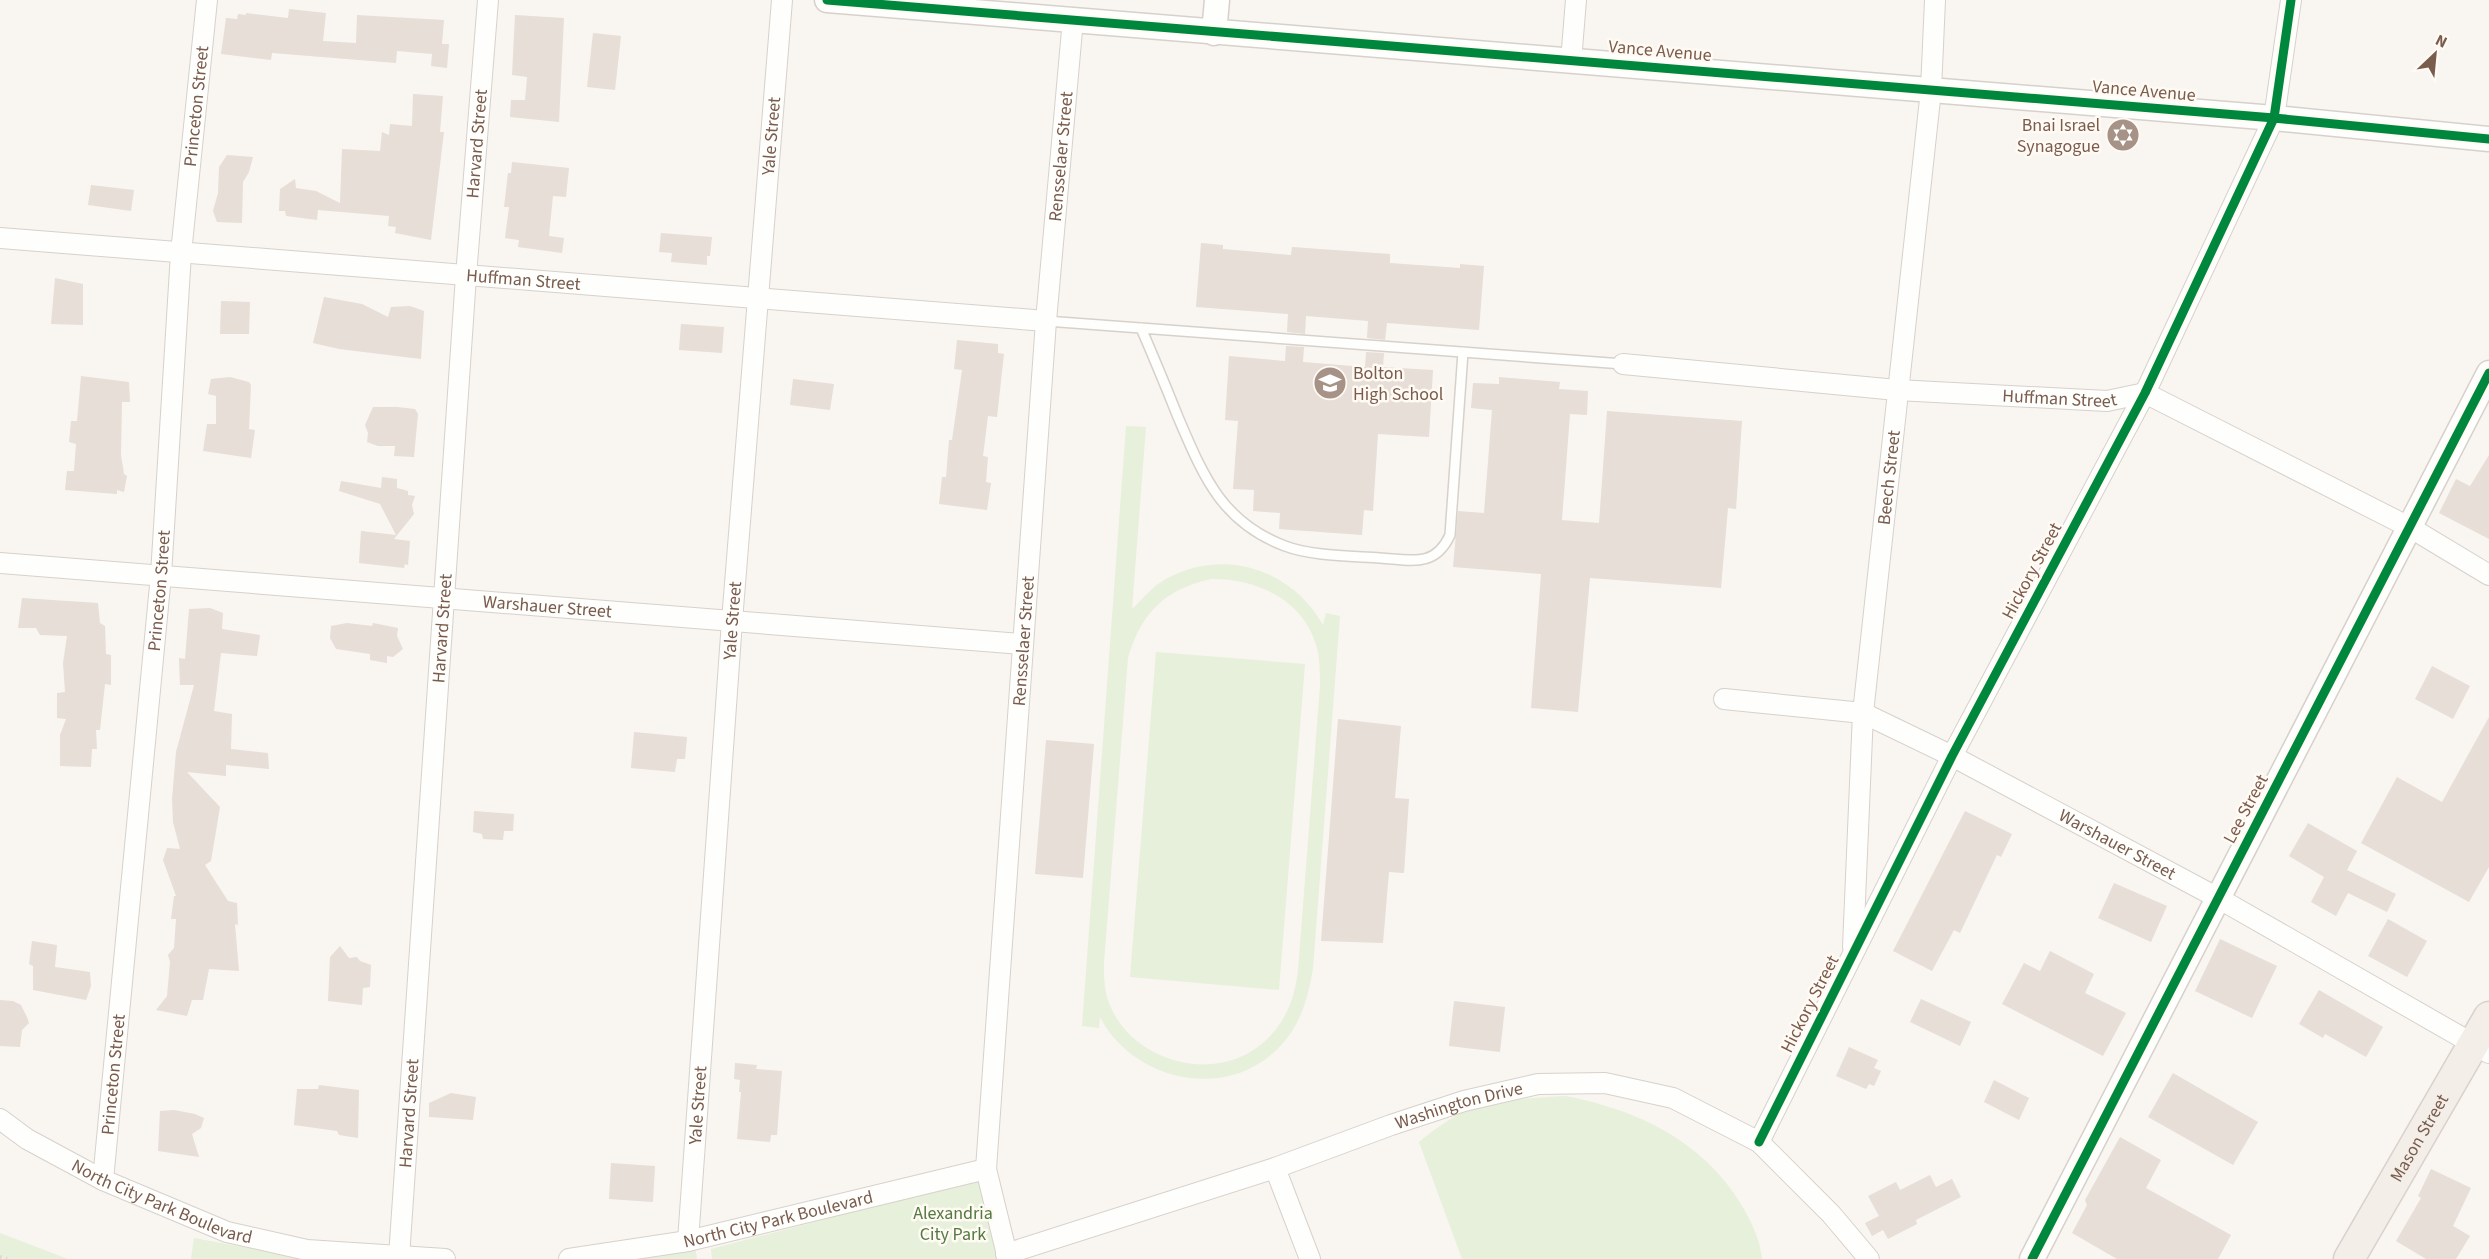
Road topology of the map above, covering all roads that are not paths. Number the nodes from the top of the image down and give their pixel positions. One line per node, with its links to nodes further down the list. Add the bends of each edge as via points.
1 (207, 0): 17 (street, Princeton Street)
2 (488, 0): 18 (street, Harvard Street)
3 (782, 0): 19 (street, Yale Street)
4 (827, 0): 9 (street, Vance Avenue)
5 (1216, 0): 11 (street)
6 (1576, 0): 12 (street)
7 (1935, 0): 13 (street, Beech Street)
8 (2291, 0): 14 (street, Hickory Street)
9 (862, 1): 10 (street, Vance Avenue)
10 (1073, 20): 11 (street, Vance Avenue); 20 (street, Rensselaer Street)
11 (1214, 33): 12 (street, Vance Avenue)
12 (1571, 61): 13 (street, Vance Avenue)
13 (1931, 90): 14 (street, Vance Avenue); 25 (street, Beech Street)
14 (2274, 118): 15 (street, Vance Avenue); 26 (street, Hickory Street)
15 (2489, 139)
16 (0, 238): 17 (street, Huffman Street)
17 (181, 253): 18 (street, Huffman Street); 29 (street, Princeton Street)
18 (466, 276): 19 (street, Huffman Street); 31 (street, Harvard Street)
19 (758, 299): 20 (street, Huffman Street); 32 (street, Yale Street)
20 (1046, 321): 21 (lane); 33 (street, Rensselaer Street)
21 (1141, 328): 22 (lane); 22 (lane, via 1202,473 1220,502 1241,523 1287,547 1412,561 1430,559 1444,550 1450,536)
22 (1463, 352): 23 (lane)
23 (1623, 364): 25 (street, Huffman Street)
24 (2489, 373): 27 (street, Lee Street)
25 (1897, 390): 26 (street, Huffman Street, via 2107,401); 35 (street, Beech Street)
26 (2145, 393): 27 (street); 36 (street, Hickory Street)
27 (2411, 528): 30 (street); 37 (street, Lee Street)
28 (0, 563): 29 (street, Warshauer Street)
29 (160, 575): 31 (street, Warshauer Street); 45 (street, Princeton Street)
30 (2489, 575)
31 (446, 597): 32 (street, Warshauer Street); 48 (street, Harvard Street)
32 (732, 621): 33 (street, Warshauer Street); 46 (street, Yale Street)
33 (1022, 644): 43 (street, Rensselaer Street)
34 (1724, 699): 35 (street, Warshauer Street)
35 (1863, 713): 36 (street, Warshauer Street); 38 (street, Beech Street)
36 (1952, 756): 37 (street, Warshauer Street); 38 (street, Hickory Street)
37 (2218, 898): 40 (street, Warshauer Street); 53 (street, Lee Street)
38 (1853, 955): 42 (street, Hickory Street)
39 (2489, 1017): 40 (main road, Mason Street)
40 (2481, 1048): 54 (main road, Mason Street)
41 (0, 1119): 45 (street, North City Park Boulevard, via 27,1139)
42 (1759, 1142): 44 (street, Washington Drive, via 1673,1098 1605,1083 1538,1084 1454,1104); 52 (street, Washington Drive)
43 (986, 1168): 46 (street, North City Park Boulevard); 47 (street, Rensselaer Street)
44 (1275, 1168): 47 (street, Washington Drive); 51 (street)
45 (103, 1180): 48 (street, North City Park Boulevard, via 227,1232 307,1250)
46 (688, 1241): 50 (street, North City Park Boulevard)
47 (1007, 1256)
48 (399, 1257): 49 (street, North City Park Boulevard)
49 (445, 1259)
50 (569, 1259)
51 (1310, 1259)
52 (1869, 1259)
53 (2032, 1259)
54 (2349, 1259)

